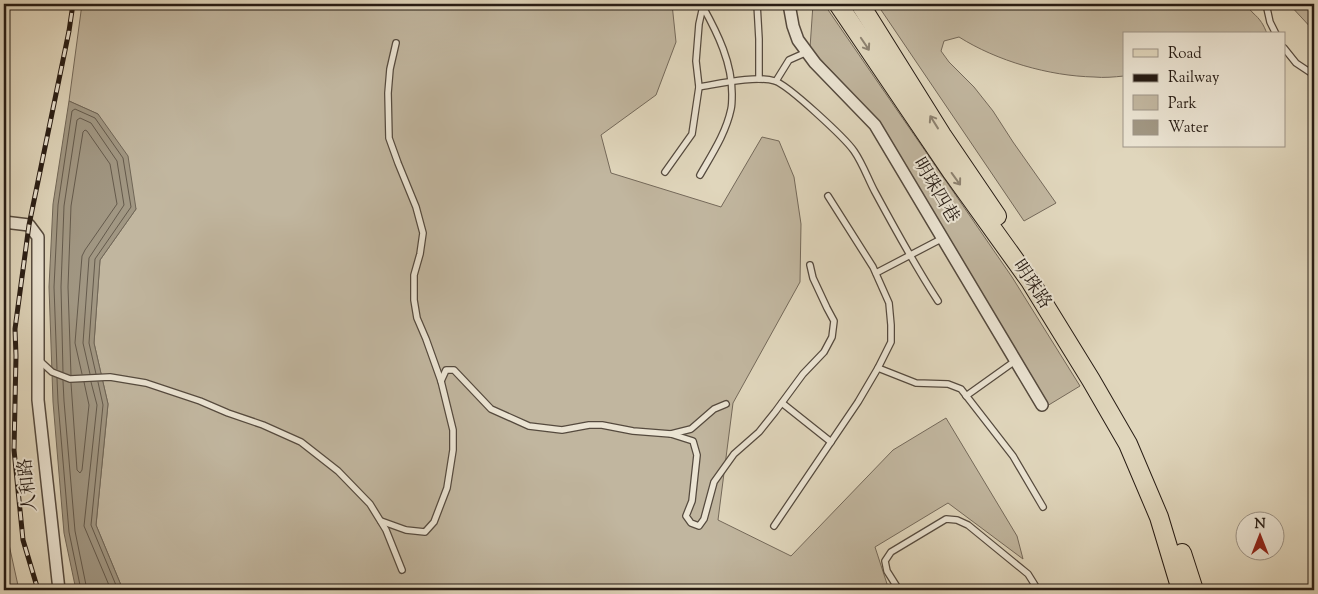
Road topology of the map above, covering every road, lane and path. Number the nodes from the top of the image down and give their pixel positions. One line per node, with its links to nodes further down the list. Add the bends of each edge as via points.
1 (757, 4): 12 (lane)
2 (789, 4): 10 (street, 明珠四巷, via 798,40)
3 (838, 4): 42 (main road, 明珠路, one-way to 42, via 1030,281 1091,380 1128,444 1159,516)
4 (860, 4): 43 (main road, 明珠路, one-way to 4, via 1159,485 1128,420)
5 (1266, 4): 7 (lane)
6 (703, 6): 14 (lane, via 727,60); 15 (lane, via 696,61)
7 (1275, 32)
8 (396, 43): 28 (lane, via 388,93 389,138 416,207 422,233 414,276 414,300 417,318)
9 (1286, 50): 11 (lane, via 1296,63)
10 (807, 52): 13 (lane, via 789,60); 20 (street, 明珠四巷, via 875,125)
11 (1314, 75)
12 (759, 79): 13 (lane); 14 (lane)
13 (776, 81): 21 (lane, via 827,123 854,151)
14 (732, 82): 15 (lane); 17 (lane, via 732,108 722,135)
15 (699, 87): 16 (lane, via 692,134)
16 (665, 172)
17 (700, 175)
18 (828, 196): 23 (lane)
19 (4, 222): 25 (street, 人和路, via 29,225 38,236)
20 (942, 238): 21 (lane); 26 (street, 明珠四巷)
21 (909, 256): 23 (lane); 24 (lane)
22 (810, 265): 30 (lane, via 834,321 832,337 824,352)
23 (876, 273): 27 (lane, via 889,303 891,325 891,342)
24 (938, 302)
25 (38, 360): 36 (lane, via 52,372 70,379 110,377 146,383 200,400 300,442 338,471 370,504); 39 (street, 人和路, via 38,400)
26 (1016, 361): 29 (lane); 32 (street, 明珠四巷)
27 (878, 368): 29 (lane, via 916,383 948,384 961,389); 34 (lane)
28 (441, 381): 33 (lane, via 446,370 454,370 491,409 529,426 562,430 602,425); 36 (lane, via 453,430 453,450 447,488 434,522 425,532 406,530)
29 (966, 396): 35 (lane, via 1013,456)
30 (782, 403): 33 (lane, via 759,432 734,454 714,482 699,526 686,516 692,501 697,455 693,442); 34 (lane)
31 (726, 404): 33 (lane, via 714,409 691,429)
32 (1042, 406)
33 (671, 434)
34 (831, 442): 37 (lane)
35 (1043, 507)
36 (381, 521): 38 (lane)
37 (774, 526)
38 (402, 570)
39 (59, 590)
40 (899, 590): 41 (lane, via 884,561 891,552 946,519 968,525 1028,574)
41 (1038, 590)
42 (1181, 590)
43 (1194, 590)

